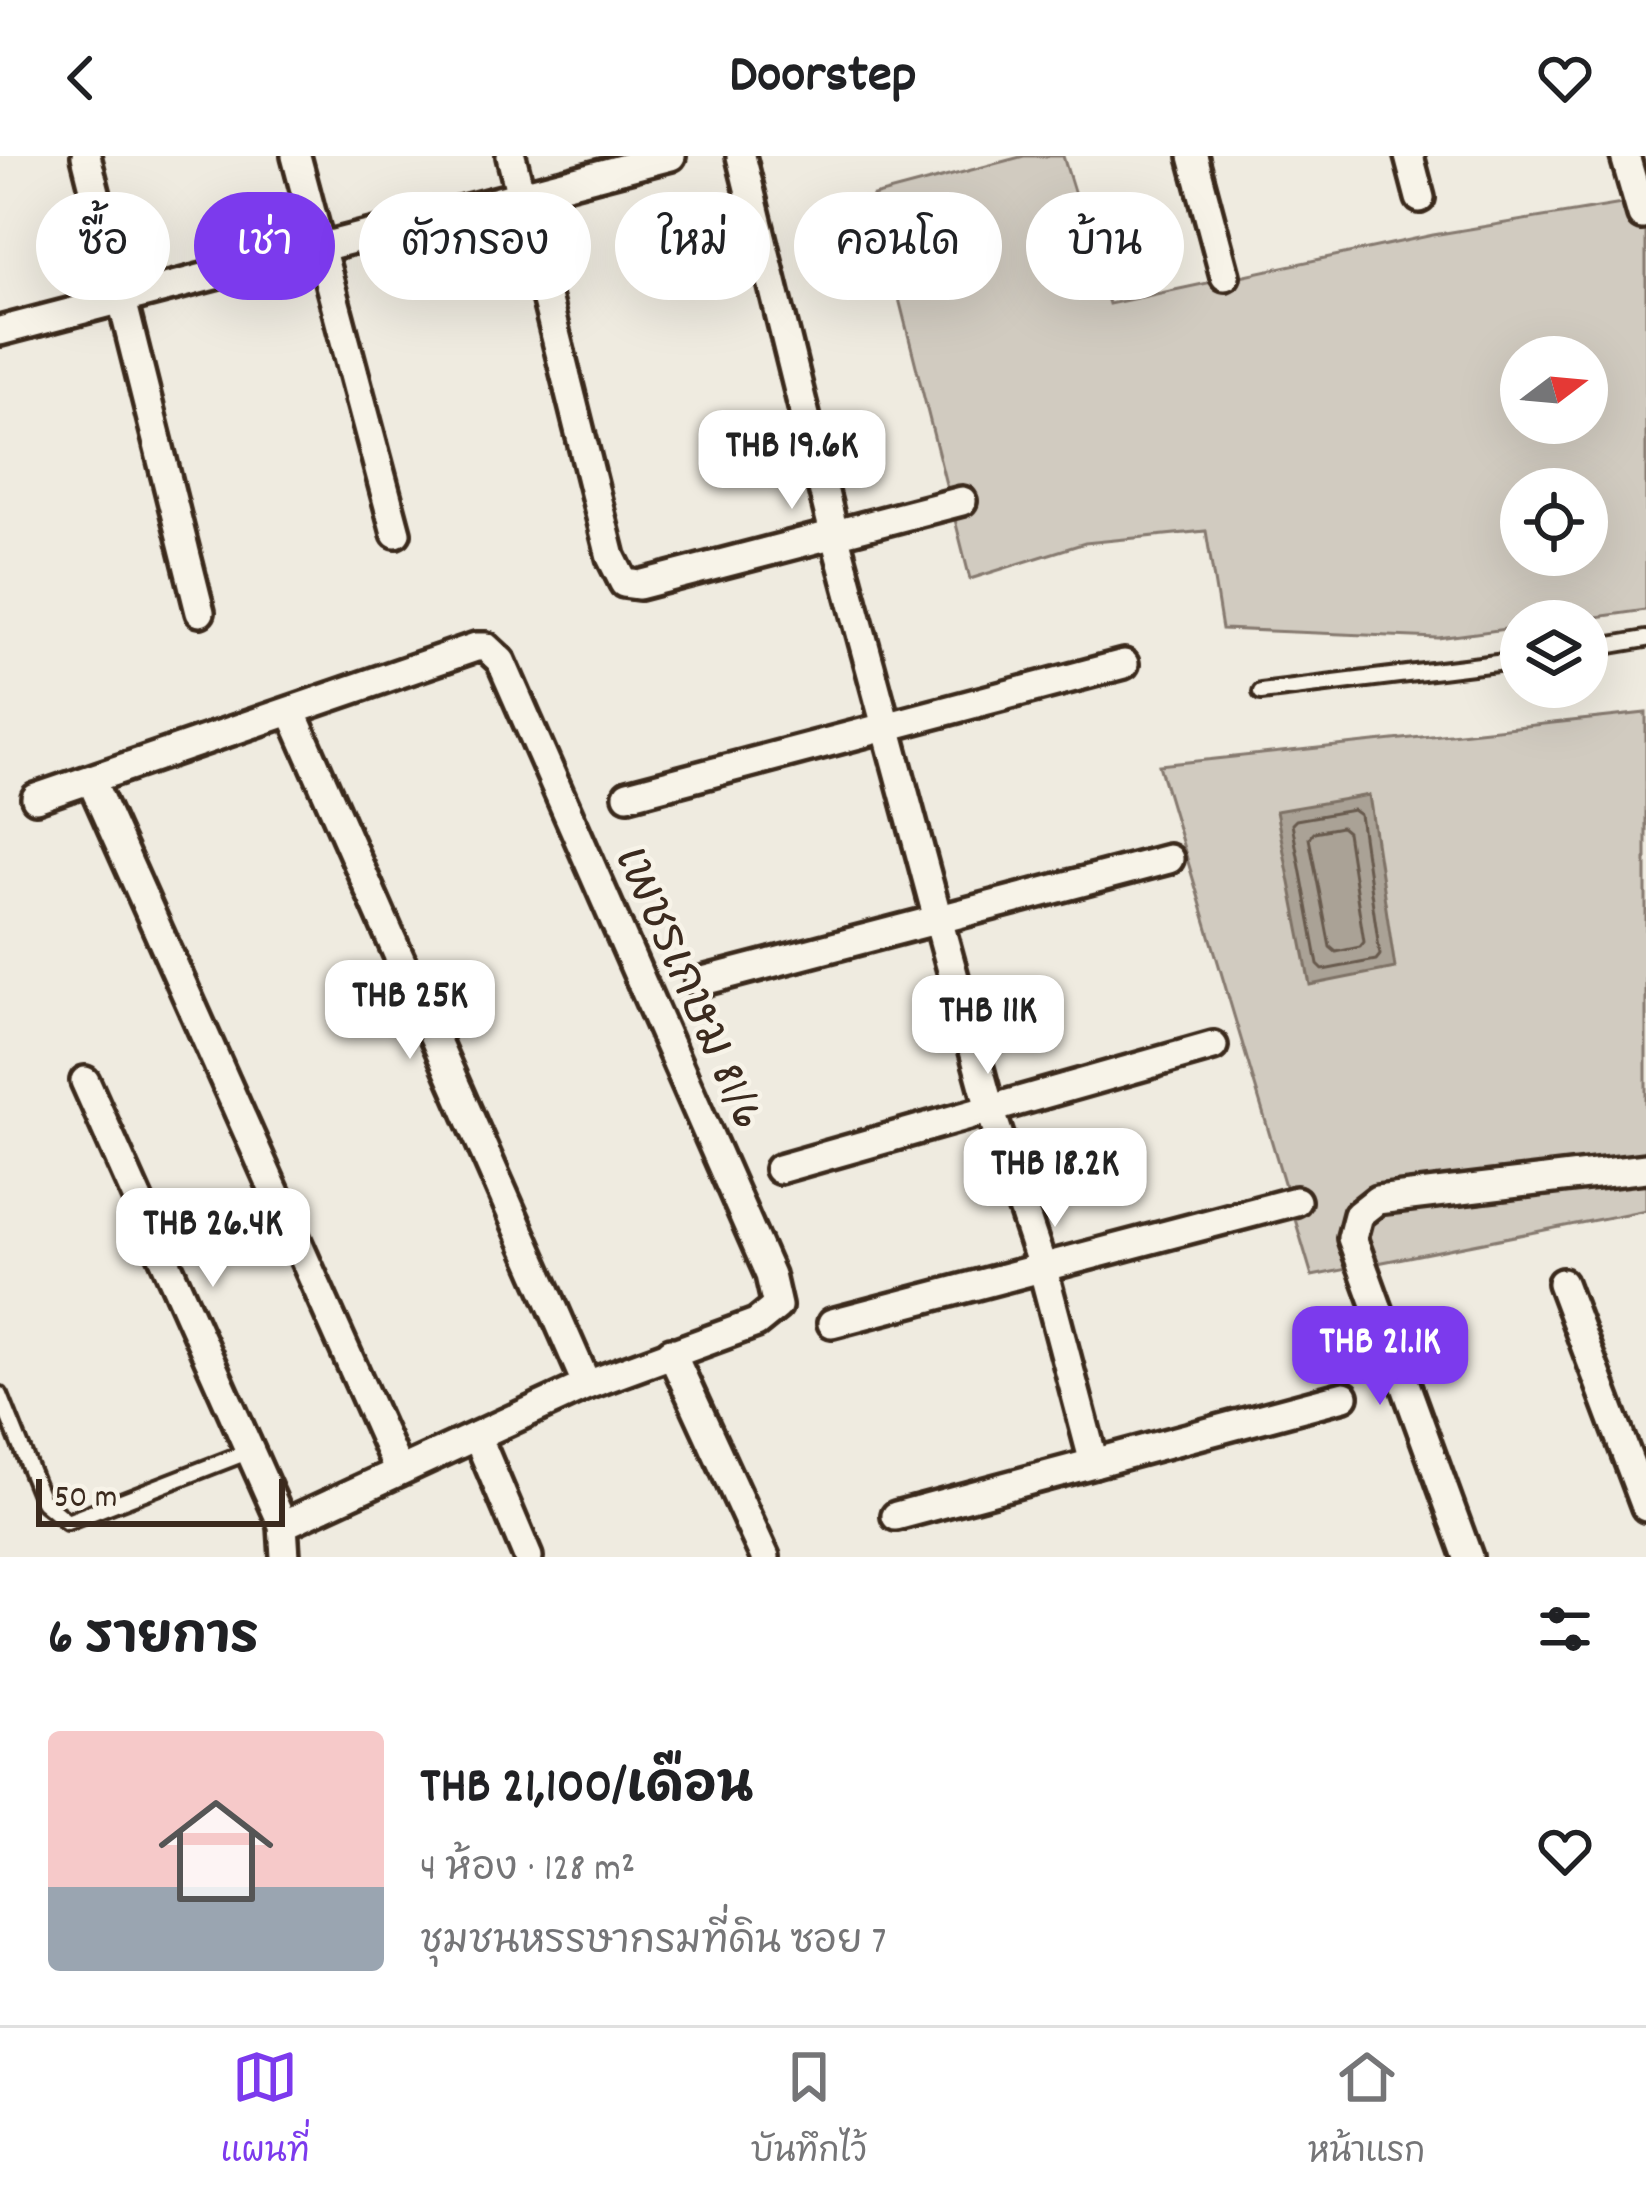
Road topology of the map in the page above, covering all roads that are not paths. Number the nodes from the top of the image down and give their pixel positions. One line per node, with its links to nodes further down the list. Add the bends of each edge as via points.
1 (86, 156): 18 (street)
2 (296, 156): 9 (street)
3 (511, 156): 10 (street)
4 (670, 156): 11 (street)
5 (741, 156): 22 (street)
6 (1193, 156): 14 (street)
7 (1409, 156): 12 (street)
8 (1625, 156): 13 (street)
9 (305, 192)
10 (519, 192)
11 (532, 192)
12 (1420, 197)
13 (1642, 215)
14 (1225, 276)
15 (194, 282): 18 (street)
16 (333, 300): 21 (street)
17 (546, 300): 22 (street, via 624,583)
18 (122, 301): 19 (street); 23 (street)
19 (0, 331)
20 (962, 501): 22 (street)
21 (396, 533)
22 (834, 533): 30 (street)
23 (200, 612)
24 (1646, 639): 25 (lane)
25 (1608, 645)
26 (1500, 663): 28 (lane)
27 (1124, 664): 30 (street)
28 (1261, 692)
29 (292, 713): 31 (street, เพชรเกษม 81/6); 46 (street, เพชรเกษม 81/6, via 476,647 501,662 770,1275 777,1306 756,1323); 47 (street)
30 (888, 724): 32 (street); 35 (street)
31 (91, 780): 33 (street, เพชรเกษม 81/6); 53 (street)
32 (628, 795)
33 (36, 798)
34 (1169, 859): 35 (street)
35 (938, 920): 36 (street); 39 (street)
36 (699, 982)
37 (1213, 1046): 39 (street)
38 (85, 1081): 51 (street)
39 (990, 1109): 41 (street); 43 (street)
40 (1646, 1168): 60 (street, via 1377,1200 1358,1215 1352,1238)
41 (779, 1169)
42 (1295, 1201): 43 (street)
43 (1042, 1266): 45 (street); 52 (street)
44 (1562, 1283): 54 (street)
45 (832, 1323)
46 (671, 1352): 47 (street, เพชรเกษม 81/6); 59 (street)
47 (587, 1384): 50 (street, เพชรเกษม 81/6)
48 (0, 1395): 51 (lane, via 43,1502 68,1522)
49 (1344, 1396): 52 (street)
50 (477, 1436): 53 (street, เพชรเกษม 81/6); 58 (street)
51 (250, 1451): 56 (street)
52 (1094, 1463): 55 (street)
53 (399, 1471): 56 (street, เพชรเกษม 81/6)
54 (1646, 1508)
55 (896, 1516)
56 (283, 1525): 57 (street)
57 (285, 1557)
58 (528, 1557)
59 (765, 1557)
60 (1468, 1557)

